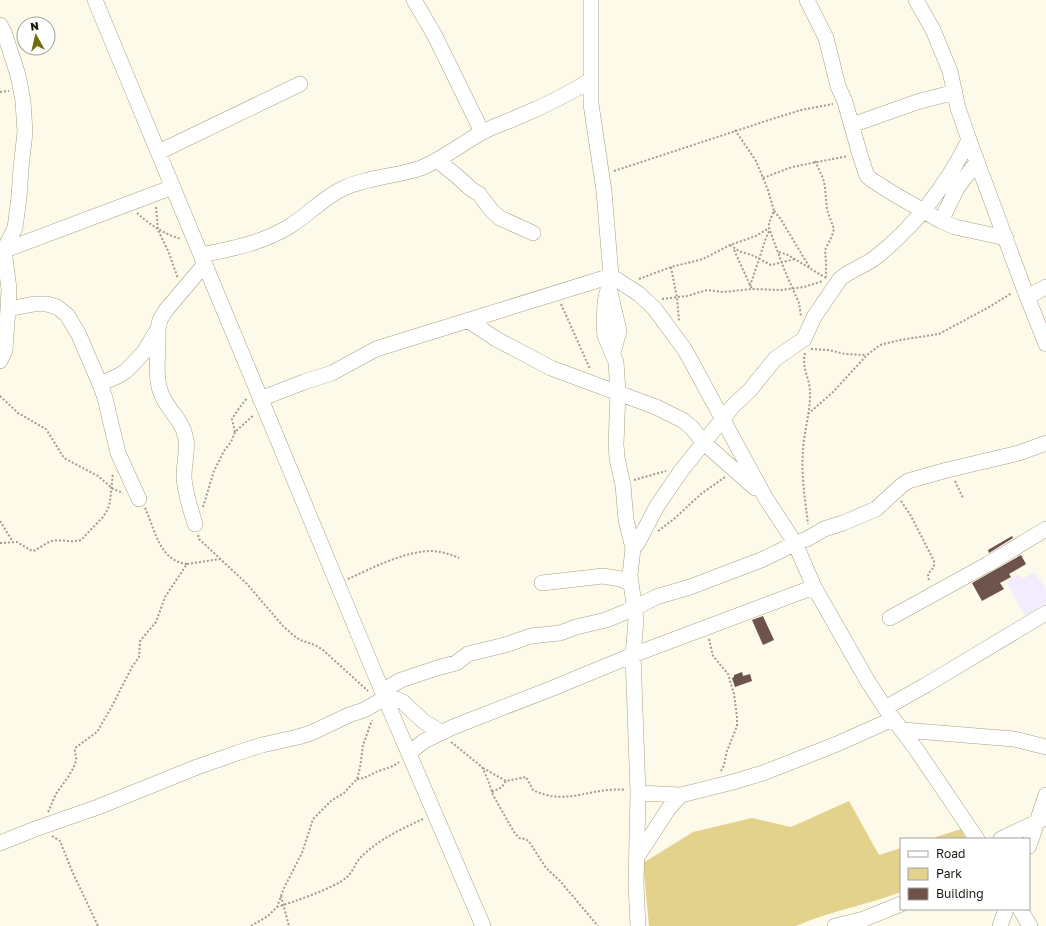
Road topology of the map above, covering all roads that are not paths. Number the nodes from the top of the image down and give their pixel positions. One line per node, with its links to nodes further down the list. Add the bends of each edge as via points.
1 (95, 0): 13 (street)
2 (414, 0): 11 (street, via 435,36)
3 (591, 0): 7 (street)
4 (808, 0): 10 (street, via 826,38)
5 (916, 0): 9 (street, via 933,30)
6 (0, 25): 21 (street, via 18,75 25,132 15,228)
7 (590, 80): 11 (street, via 550,103); 23 (street, via 593,128)
8 (300, 84): 13 (street)
9 (956, 92): 10 (street, via 917,102); 12 (street, via 958,108)
10 (852, 125): 17 (street, via 864,170 872,180)
11 (482, 132): 14 (street)
12 (969, 140): 15 (street); 17 (street)
13 (159, 152): 16 (street)
14 (437, 160): 19 (street, via 479,194 500,218); 22 (street, via 415,169 342,188 290,226 273,235 244,246)
15 (977, 162): 18 (street, via 957,188); 20 (street)
16 (173, 187): 21 (street); 22 (street)
17 (923, 210): 18 (street); 34 (street, via 889,247 840,279 814,317 804,339 775,359)
18 (941, 221): 20 (street, via 955,227)
19 (533, 232)
20 (1006, 238): 25 (street)
21 (2, 251): 26 (street, via 9,289)
22 (200, 253): 28 (street, via 182,291 166,310); 33 (street)
23 (613, 281): 27 (street, via 557,293); 32 (street, via 605,302 604,326 605,336 616,362); 34 (street, via 645,299 662,318 685,350)
24 (1046, 288): 25 (street)
25 (1025, 292): 29 (street)
26 (8, 309): 30 (street, via 5,350); 31 (street, via 34,304 58,307 67,315 78,333)
27 (469, 321): 32 (street, via 496,339 551,368); 33 (street, via 376,349 332,373)
28 (158, 329): 31 (street, via 144,352 126,371); 39 (street, via 160,391 184,431 184,478)
29 (1044, 334)
30 (0, 361)
31 (100, 384): 38 (street, via 118,453)
32 (618, 392): 35 (street, via 684,421); 42 (street, via 617,458 623,485 626,520)
33 (260, 398): 50 (street)
34 (723, 420): 35 (street); 37 (street)
35 (704, 443): 37 (street); 42 (street, via 664,493)
36 (1046, 443): 41 (street, via 1019,453 908,481 876,509 824,529)
37 (765, 497): 41 (street, via 782,525)
38 (139, 499)
39 (195, 524)
40 (1046, 529): 48 (street)
41 (801, 541): 45 (street); 46 (street, via 761,560 656,597)
42 (635, 546): 44 (street, via 630,565)
43 (542, 584): 44 (street, via 603,576 621,579)
44 (631, 584): 46 (street)
45 (814, 587): 49 (street); 51 (street, via 867,680)
46 (635, 608): 49 (street); 50 (street, via 606,620 560,633 531,636 468,654 456,663 401,680)
47 (1046, 614): 51 (street)
48 (890, 618)
49 (633, 655): 52 (street); 55 (street)
50 (382, 697): 52 (street, via 403,702); 54 (street); 61 (street, via 364,710 311,733 262,745 197,767)
51 (894, 719): 53 (street, via 1014,739); 56 (street, via 796,761 733,782); 59 (street)
52 (441, 732): 54 (street)
53 (1046, 747)
54 (409, 753): 67 (street)
55 (638, 793): 56 (street); 63 (street)
56 (681, 795): 63 (street, via 665,813)
57 (1046, 795): 58 (street)
58 (1042, 819): 60 (street); 62 (street)
59 (976, 838)
60 (1003, 838)
61 (0, 843)
62 (1030, 844)
63 (636, 858): 68 (street)
64 (900, 904): 69 (street, via 864,919)
65 (1006, 910): 70 (street)
66 (1021, 910): 71 (street)
67 (483, 926)
68 (638, 926)
69 (836, 926)
70 (1000, 926)
71 (1030, 926)

